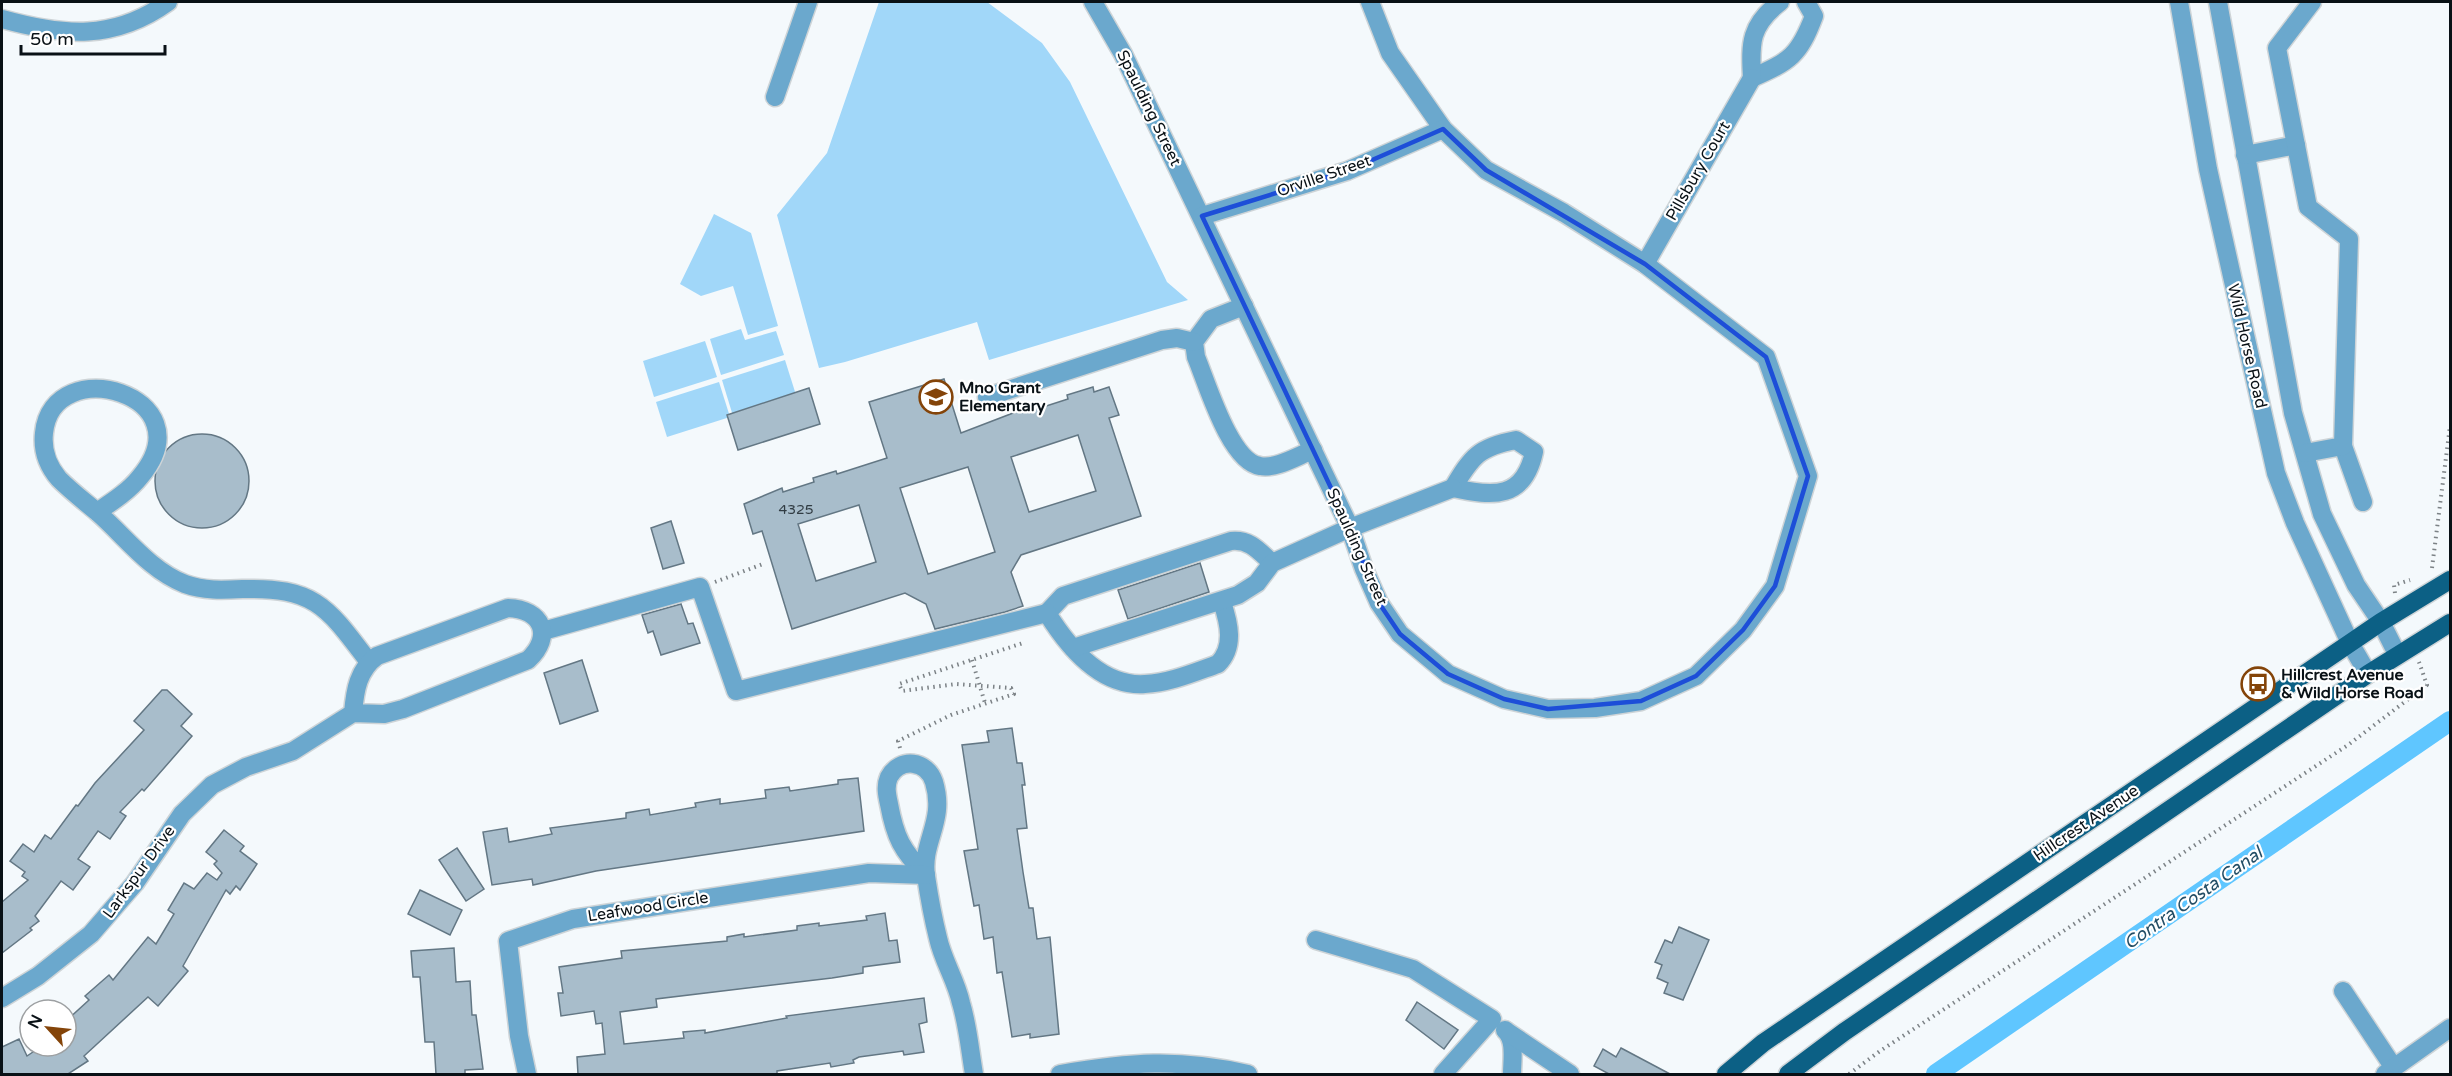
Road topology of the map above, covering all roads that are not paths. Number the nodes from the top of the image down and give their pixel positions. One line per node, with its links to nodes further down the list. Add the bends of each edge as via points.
1 (168, 2): 10 (street, via 152,14 95,33 41,30)
2 (808, 2): 12 (street)
3 (1093, 2): 16 (street, Spaulding Street, via 1124,54)
4 (1370, 2): 13 (street, Spaulding Street, via 1390,53)
5 (1780, 2): 11 (street, via 1765,13 1750,41)
6 (1806, 2): 11 (street, via 1814,16 1803,44 1784,64)
7 (2179, 2): 35 (street, Wild Horse Road, via 2208,169 2276,474)
8 (2218, 2): 15 (street, Wild Horse Road)
9 (2312, 2): 14 (street, via 2277,48)
10 (2, 19)
11 (1752, 78): 17 (street, Pillsbury Court)
12 (775, 97)
13 (1443, 129): 16 (street, Orville Street, via 1347,171); 17 (street, Spaulding Street, via 1486,170)
14 (2296, 145): 15 (street); 21 (street, via 2308,207 2349,239)
15 (2245, 155): 23 (street, Wild Horse Road, via 2293,413)
16 (1202, 216): 18 (street, Spaulding Street)
17 (1645, 264): 27 (street, Spaulding Street, via 1766,357 1808,476 1775,585 1743,630 1696,676 1641,701 1594,708 1548,709 1504,699 1448,674 1400,634 1379,603)
18 (1244, 306): 19 (street, via 1211,319); 22 (street, Spaulding Street)
19 (1194, 342): 20 (street, via 1162,340); 22 (street, via 1196,357 1235,449 1242,457 1268,466)
20 (987, 397)
21 (2343, 446): 23 (street); 25 (street)
22 (1313, 450): 27 (street, Spaulding Street)
23 (2305, 453): 32 (street, Wild Horse Road, via 2322,514 2356,585)
24 (1454, 488): 27 (street)
25 (2363, 502)
26 (97, 512): 26 (street, via 50,468 43,437 59,400 84,390 103,388 141,404 156,421 158,430 150,462 140,477); 38 (street, via 145,558 184,583 216,590 278,588 302,595 342,626)
27 (1350, 528): 28 (street)
28 (1272, 564): 30 (street, via 1247,591); 31 (street, via 1251,544 1231,541 1063,596)
29 (2451, 580): 32 (main road, Hillcrest Avenue)
30 (1222, 602): 36 (street); 36 (street, via 1229,644 1222,660 1167,681 1142,685 1126,682 1091,666)
31 (1047, 613): 34 (street, via 736,691 700,587); 36 (street)
32 (2381, 622): 35 (main road, Hillcrest Avenue); 37 (street, Wild Horse Road)
33 (2444, 627): 37 (main road)
34 (543, 631): 38 (street, via 534,615 508,608 385,652); 40 (street, via 536,653 517,665 404,709 384,714)
35 (2350, 642): 39 (street, Wild Horse Road); 56 (main road, Hillcrest Avenue, via 1763,1043)
36 (1073, 648)
37 (2397, 654): 39 (main road)
38 (369, 662): 40 (street, via 357,682)
39 (2368, 674): 57 (main road)
40 (353, 713): 44 (street, Larkspur Drive, via 293,751 246,767 212,785 195,799 135,883 92,934)
41 (926, 875): 41 (street, via 900,844 892,824 886,790 891,774 906,763 921,766 934,782 938,817 928,848); 49 (street, Leafwood Circle, via 869,873 573,919 507,941); 50 (street, via 938,939 962,1005)
42 (1316, 940): 45 (street, via 1413,969)
43 (2343, 991): 48 (street)
44 (2, 998)
45 (1492, 1019): 47 (street); 53 (street)
46 (2451, 1028): 48 (street)
47 (1506, 1031): 54 (street, via 1512,1044); 55 (street)
48 (2390, 1071)
49 (527, 1074)
50 (974, 1074)
51 (1060, 1074): 52 (street, via 1157,1062)
52 (1248, 1074)
53 (1443, 1074)
54 (1512, 1074)
55 (1570, 1074)
56 (1726, 1074)
57 (1788, 1074)

